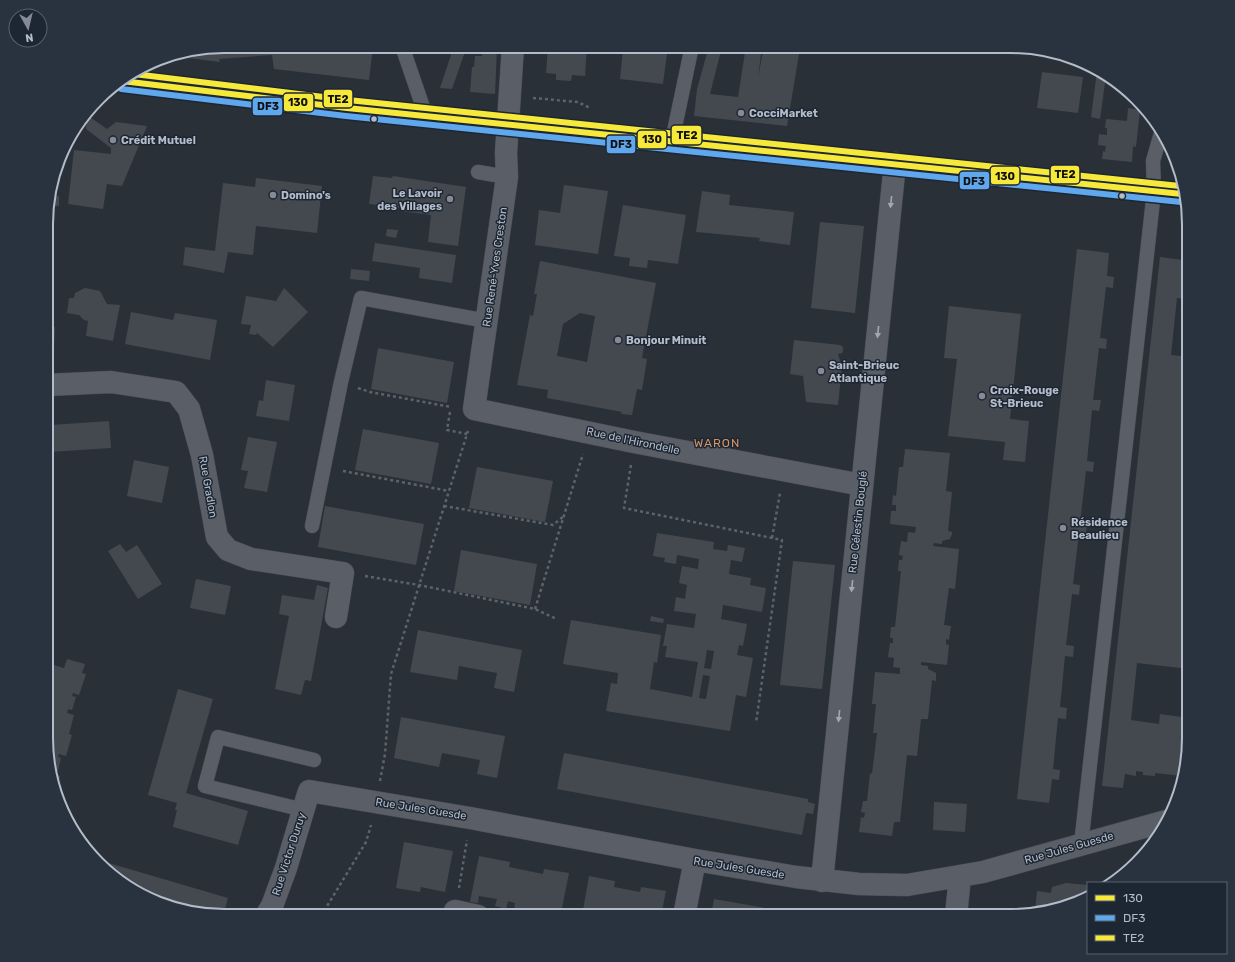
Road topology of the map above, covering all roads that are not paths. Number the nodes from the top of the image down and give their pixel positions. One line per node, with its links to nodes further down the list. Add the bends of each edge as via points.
1 (404, 53): 5 (lane)
2 (513, 53): 6 (street, Rue René-Yves Creston)
3 (691, 53): 8 (lane)
4 (129, 82): 5 (main road)
5 (426, 116): 6 (main road)
6 (508, 124): 8 (main road); 11 (street, Rue René-Yves Creston)
7 (1160, 140): 12 (lane, via 1153,161)
8 (672, 141): 9 (main road)
9 (895, 164): 12 (main road); 17 (street, Rue Célestin Bouglé, one-way to 17)
10 (478, 172): 11 (lane)
11 (507, 177): 14 (street, Rue René-Yves Creston)
12 (1154, 192): 13 (main road); 23 (lane)
13 (1180, 194)
14 (487, 321): 16 (street, Rue René-Yves Creston); 18 (lane, via 360,298)
15 (53, 385): 19 (street, Rue Gradlon, via 112,382 176,392 189,408 202,455 217,537 228,550 251,559 343,573)
16 (474, 409): 17 (street, Rue de l'Hirondelle)
17 (862, 485): 26 (street, Rue Célestin Bouglé, one-way to 26)
18 (312, 526)
19 (336, 617)
20 (314, 760): 21 (lane, via 218,737 205,786)
21 (306, 800): 24 (street, Rue Jules Guesde, via 377,802); 27 (street, Rue Victor Duruy, via 286,868)
22 (1160, 822): 23 (street, Rue Jules Guesde)
23 (1081, 845): 25 (street, Rue Jules Guesde)
24 (695, 860): 26 (street, Rue Jules Guesde); 28 (street)
25 (960, 876): 26 (street, Rue Jules Guesde, via 907,885); 29 (street)
26 (822, 881)
27 (270, 909)
28 (685, 909)
29 (957, 909)

